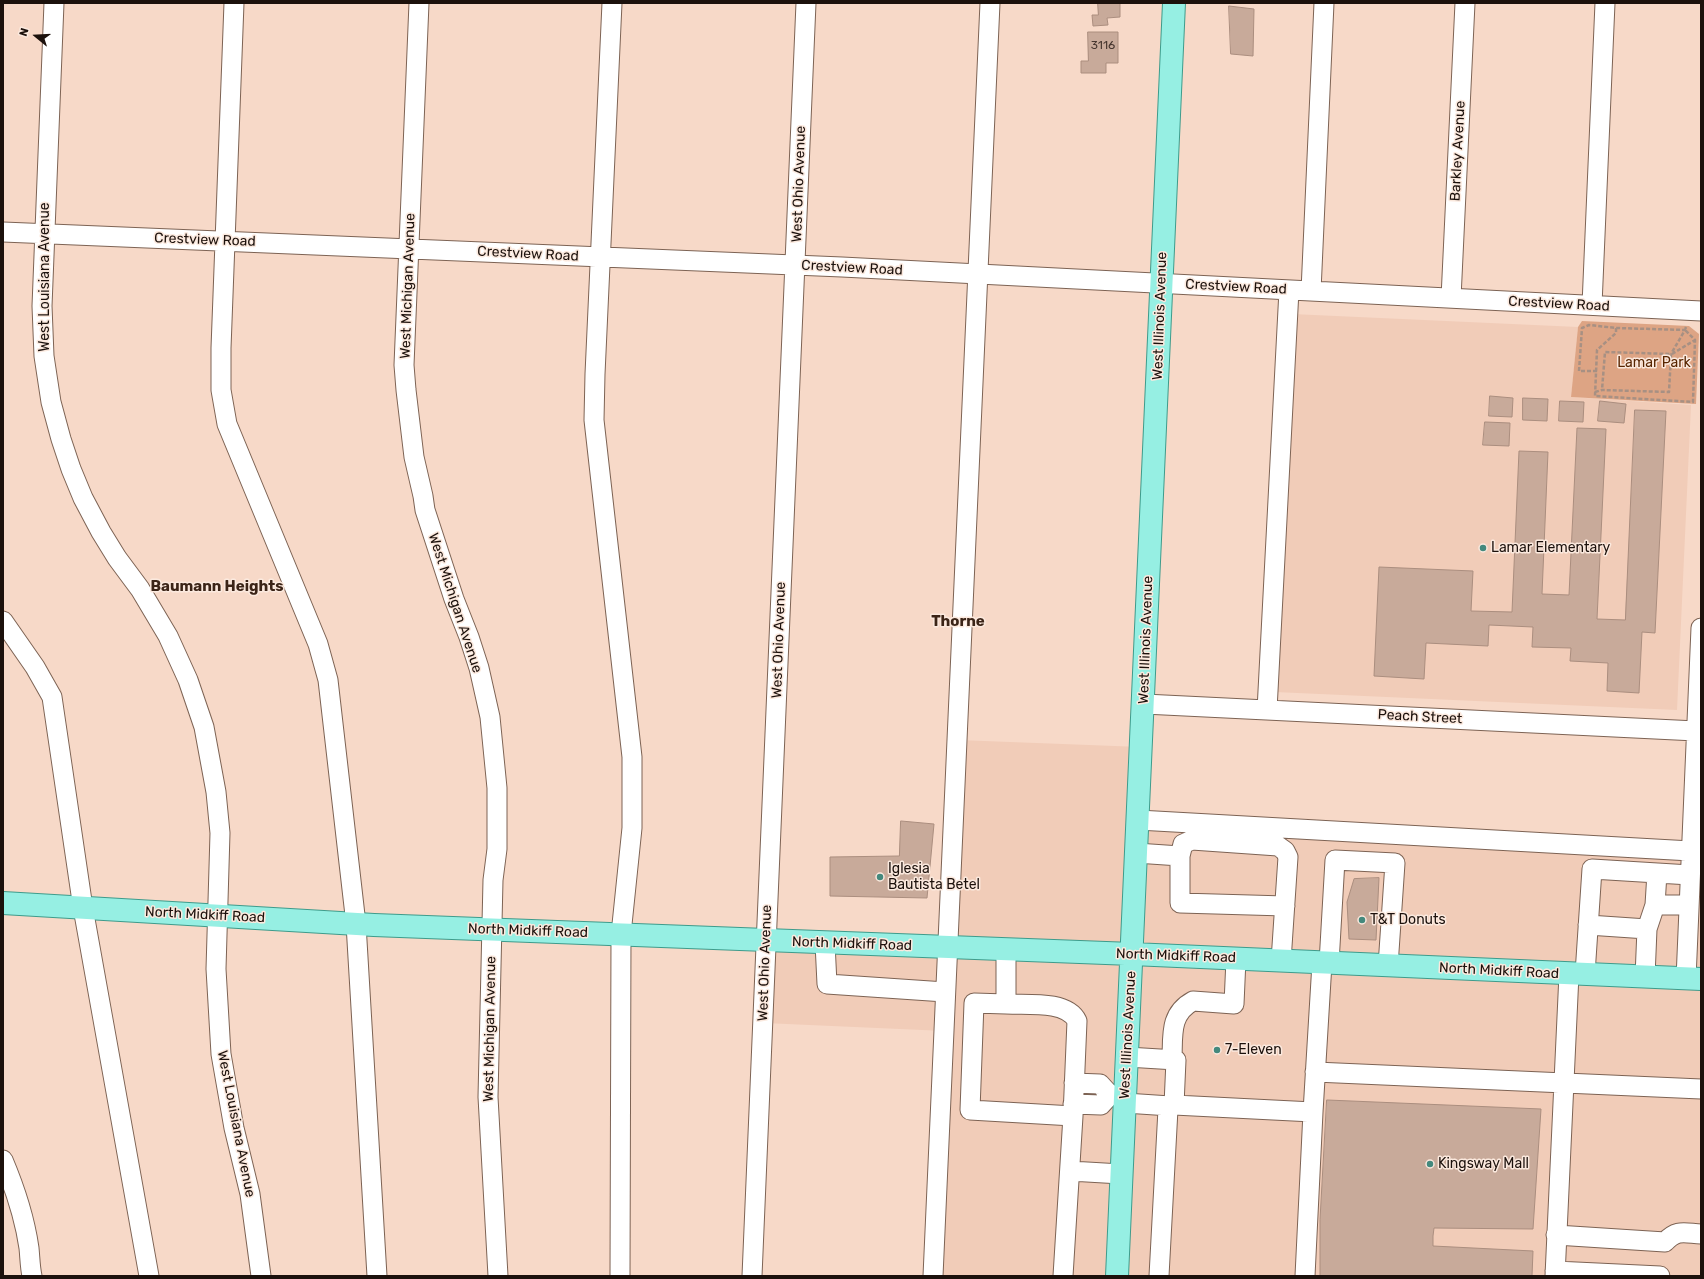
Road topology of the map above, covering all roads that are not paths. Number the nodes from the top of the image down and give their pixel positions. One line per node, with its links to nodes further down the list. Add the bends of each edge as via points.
1 (54, 3): 12 (street, West Louisiana Avenue)
2 (234, 3): 13 (street)
3 (419, 3): 14 (street, West Michigan Avenue)
4 (612, 3): 15 (street)
5 (806, 3): 16 (street, West Ohio Avenue)
6 (990, 3): 17 (street)
7 (1174, 3): 18 (main road, West Illinois Avenue)
8 (1324, 3): 20 (street)
9 (1465, 3): 21 (street, Barkley Avenue)
10 (1605, 3): 22 (street)
11 (3, 232): 12 (street, Crestview Road)
12 (44, 234): 13 (street, Crestview Road); 40 (street, West Louisiana Avenue, via 43,348 51,402 71,469 83,498 117,558 140,589 168,636 197,704 208,744 218,808 220,833)
13 (225, 241): 14 (street, Crestview Road); 41 (street, via 221,390 227,424 318,644 328,680)
14 (410, 248): 15 (street, Crestview Road); 43 (street, West Michigan Avenue, via 404,364 414,457 432,535 479,668 491,727 497,788 497,849 493,880)
15 (601, 257): 16 (street, Crestview Road); 45 (street, via 594,420 632,757 632,828)
16 (795, 265): 17 (street, Crestview Road); 46 (street, West Ohio Avenue)
17 (977, 274): 18 (street, Crestview Road); 48 (street)
18 (1162, 284): 19 (street, Crestview Road); 26 (main road, West Illinois Avenue)
19 (1289, 290): 20 (street, Crestview Road); 27 (street)
20 (1311, 291): 21 (street, Crestview Road)
21 (1451, 298): 22 (street, Crestview Road)
22 (1592, 305): 23 (street, Crestview Road)
23 (1694, 311)
24 (3, 621): 39 (street, via 52,697)
25 (1701, 628): 28 (street)
26 (1144, 704): 27 (street, Peach Street); 29 (main road, West Illinois Avenue)
27 (1267, 710): 28 (street, Peach Street)
28 (1696, 731): 30 (street)
29 (1138, 820): 30 (street); 31 (main road, West Illinois Avenue)
30 (1691, 851): 34 (street)
31 (1136, 853): 32 (street); 50 (main road, West Illinois Avenue)
32 (1180, 856): 38 (street, via 1180,903); 38 (street, via 1183,844 1192,840 1278,846 1286,851 1288,857)
33 (1657, 873): 34 (street); 36 (street); 42 (street, via 1592,869)
34 (1690, 875): 37 (street)
35 (3, 903): 39 (main road, North Midkiff Road)
36 (1655, 905): 37 (street); 44 (street)
37 (1689, 905): 57 (street)
38 (1286, 906): 52 (street)
39 (83, 908): 40 (main road, North Midkiff Road); 78 (street)
40 (217, 916): 41 (main road, North Midkiff Road); 79 (street, West Louisiana Avenue, via 216,981 221,1054 234,1128 250,1194)
41 (356, 924): 43 (main road, North Midkiff Road); 80 (street)
42 (1588, 925): 44 (street); 55 (street)
43 (492, 929): 45 (main road, North Midkiff Road); 81 (street, West Michigan Avenue, via 488,1097)
44 (1647, 929): 56 (street)
45 (621, 934): 46 (main road, North Midkiff Road); 82 (street)
46 (766, 940): 47 (main road, North Midkiff Road); 83 (street, West Ohio Avenue)
47 (825, 943): 48 (main road, North Midkiff Road); 58 (street, via 827,984)
48 (947, 947): 49 (main road, North Midkiff Road); 58 (street)
49 (1006, 950): 50 (main road, North Midkiff Road); 59 (street)
50 (1132, 954): 51 (main road, North Midkiff Road); 60 (main road, West Illinois Avenue)
51 (1236, 959): 52 (main road, North Midkiff Road); 61 (street, via 1234,1004 1193,1001 1178,1013 1174,1022)
52 (1281, 961): 53 (main road, North Midkiff Road)
53 (1325, 963): 54 (main road, North Midkiff Road); 54 (street, via 1335,860 1395,863); 62 (street)
54 (1388, 966): 55 (main road, North Midkiff Road)
55 (1577, 974): 56 (main road, North Midkiff Road); 64 (street)
56 (1645, 977): 57 (main road, North Midkiff Road)
57 (1694, 979)
58 (945, 992): 84 (street)
59 (1006, 1004): 63 (street, via 1057,1006 1074,1015 1077,1021); 68 (street, via 974,1003 970,1110)
60 (1127, 1057): 61 (street); 66 (main road, West Illinois Avenue)
61 (1172, 1060): 67 (street, via 1176,1060)
62 (1315, 1072): 64 (street); 69 (street)
63 (1074, 1083): 66 (street, via 1100,1084); 68 (street)
64 (1563, 1083): 65 (street); 74 (street)
65 (1701, 1089)
66 (1120, 1097): 67 (street); 68 (street, via 1101,1105); 72 (main road, West Illinois Avenue)
67 (1172, 1105): 69 (street); 87 (street, via 1168,1109)
68 (1073, 1110): 71 (street)
69 (1313, 1112): 88 (street)
70 (3, 1160): 77 (street, via 23,1220)
71 (1070, 1171): 72 (street); 85 (street)
72 (1121, 1174): 86 (main road, West Illinois Avenue)
73 (1701, 1234): 74 (street, via 1677,1233 1665,1242)
74 (1556, 1235): 75 (street)
75 (1555, 1274): 76 (street)
76 (1609, 1275): 89 (street)
77 (32, 1276)
78 (149, 1276)
79 (261, 1276)
80 (377, 1276)
81 (498, 1276)
82 (620, 1276)
83 (752, 1276)
84 (933, 1276)
85 (1063, 1276)
86 (1117, 1276)
87 (1159, 1276)
88 (1305, 1276)
89 (1660, 1276)

